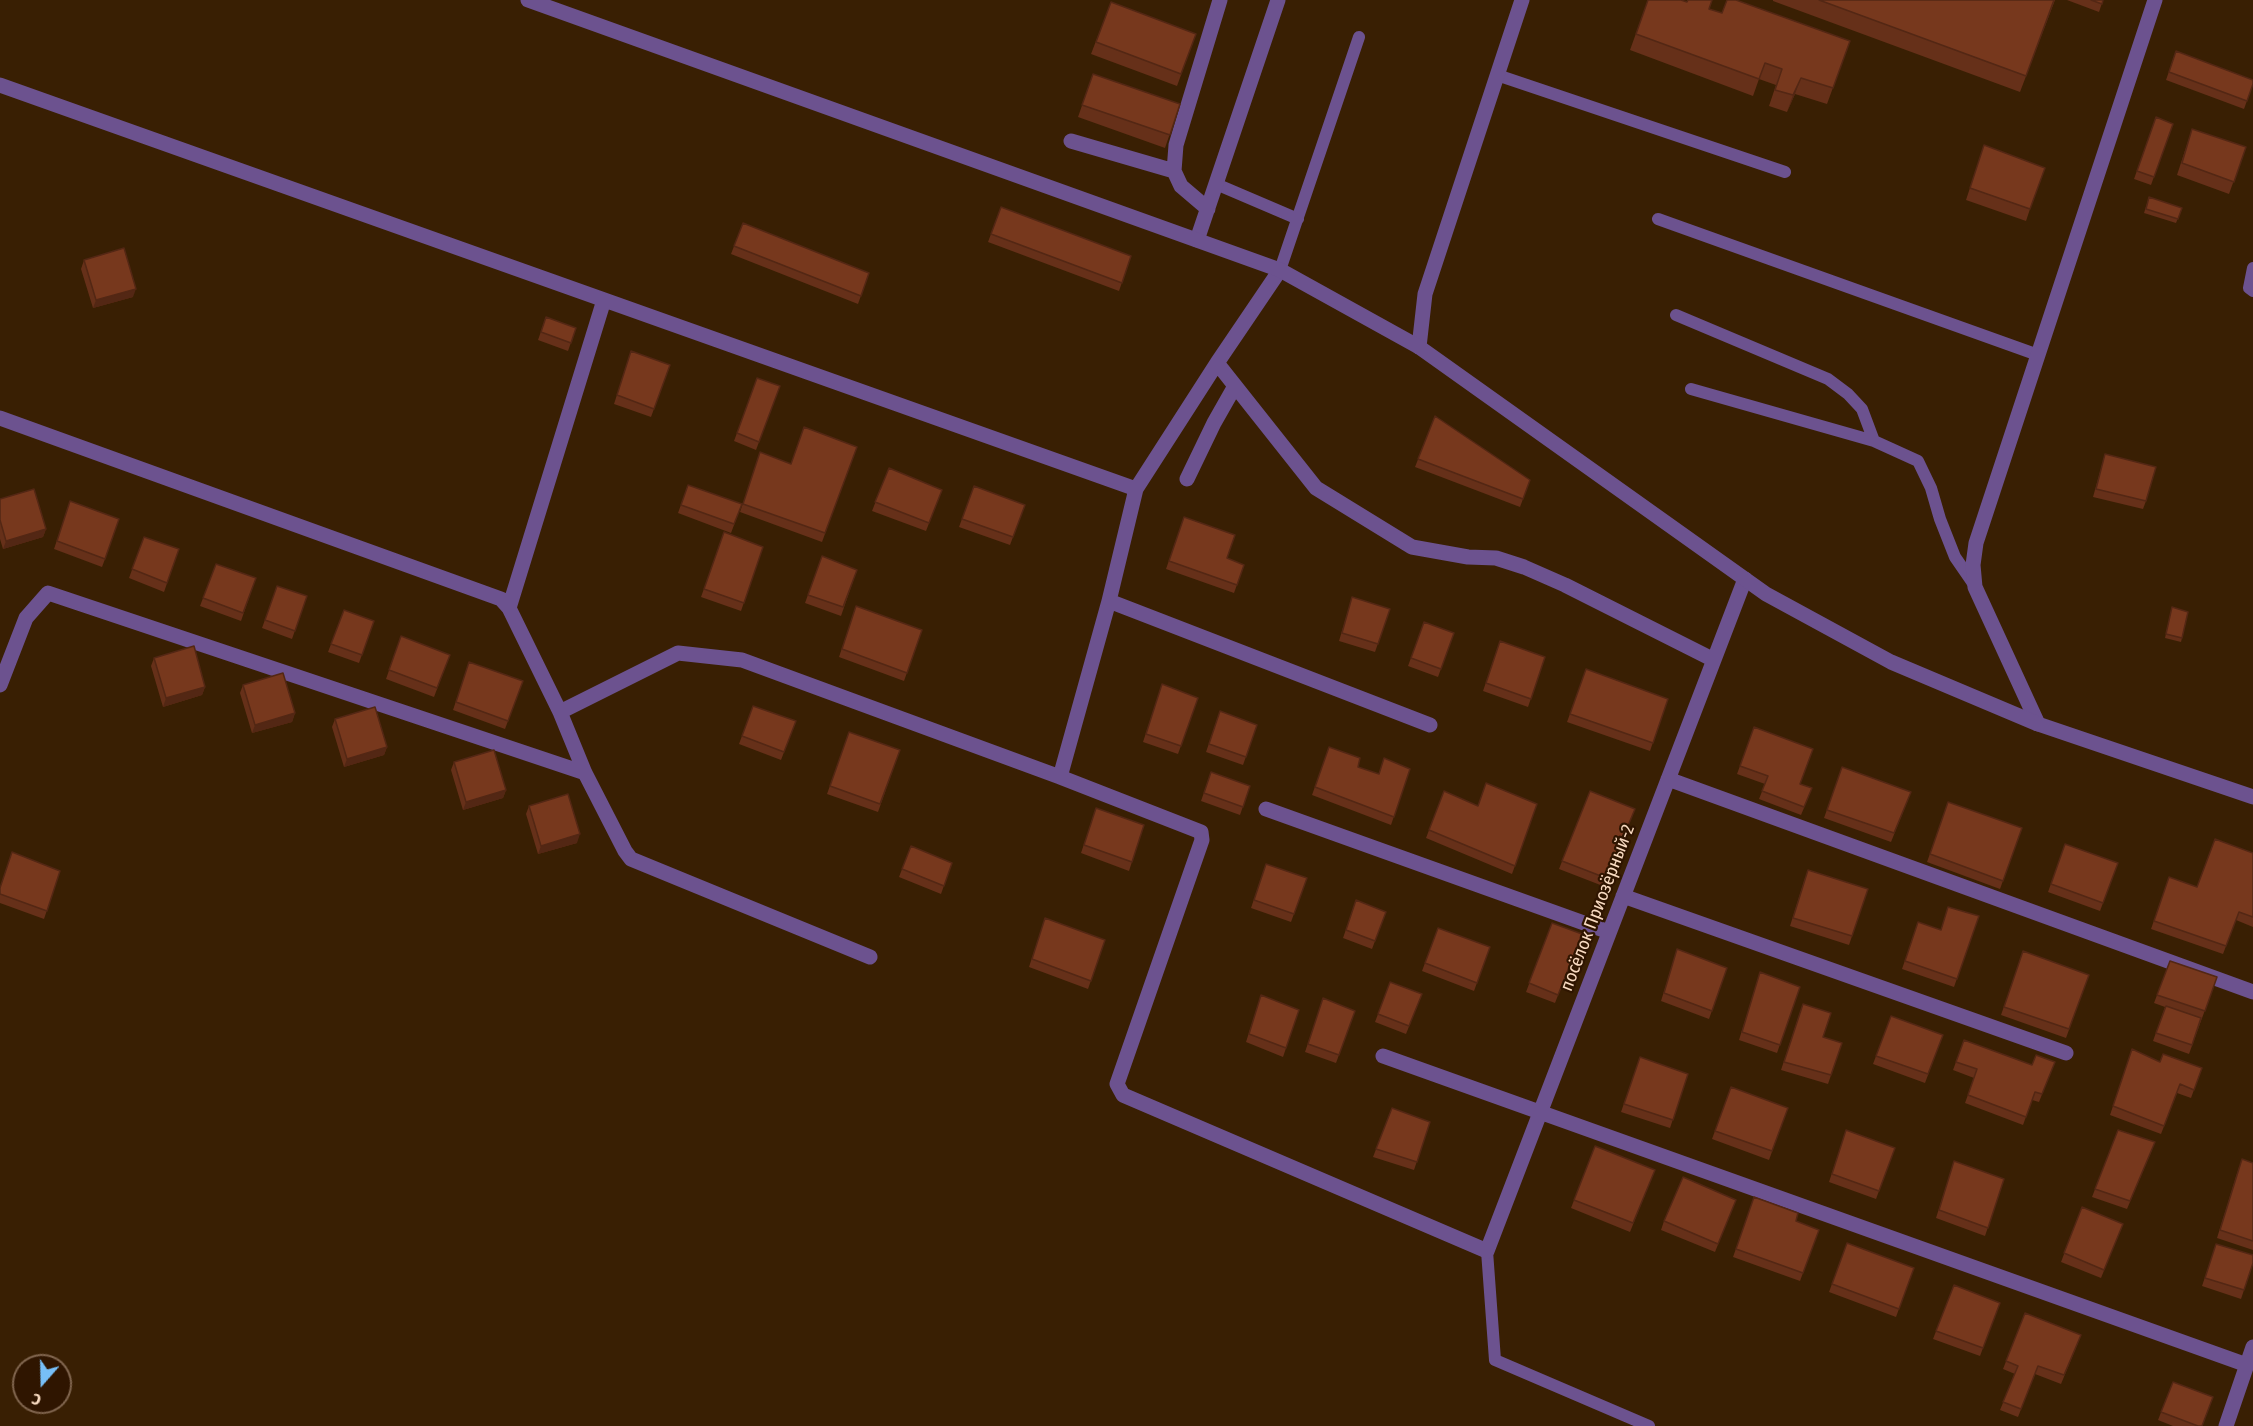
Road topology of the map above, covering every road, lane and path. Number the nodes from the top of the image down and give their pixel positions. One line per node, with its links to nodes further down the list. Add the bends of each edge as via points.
1 (528, 0): 16 (street)
2 (1220, 0): 10 (street, via 1176,145)
3 (1278, 0): 12 (street)
4 (1522, 0): 7 (street)
5 (2155, 0): 23 (street)
6 (1359, 37): 14 (lane)
7 (1497, 75): 11 (lane); 22 (street, via 1425,294)
8 (0, 85): 20 (street)
9 (1071, 141): 10 (street)
10 (1174, 171): 13 (street, via 1181,186)
11 (1785, 172)
12 (1216, 184): 13 (street); 14 (lane)
13 (1208, 209): 16 (street)
14 (1298, 219): 18 (lane)
15 (1658, 219): 23 (lane)
16 (1197, 240): 18 (street)
17 (2253, 268): 19 (lane, via 2249,288)
18 (1280, 270): 22 (street); 24 (street)
19 (2253, 291)
20 (604, 300): 30 (street); 34 (street)
21 (1676, 315): 28 (lane, via 1828,379 1862,409)
22 (1419, 347): 31 (street)
23 (2038, 355): 32 (street, via 1976,543)
24 (1216, 363): 25 (street); 30 (street)
25 (1235, 386): 29 (street); 35 (street, via 1316,488 1412,547 1496,558 1524,567)
26 (1691, 389): 28 (lane)
27 (0, 418): 34 (street, via 501,599)
28 (1874, 441): 32 (lane, via 1918,461 1955,557)
29 (1187, 479)
30 (1136, 489): 33 (street)
31 (1745, 579): 35 (street, посёлок Приозёрный-2); 38 (street, via 1892,662)
32 (1976, 587): 38 (street)
33 (1109, 602): 39 (street); 41 (street)
34 (509, 608): 37 (street)
35 (1714, 660): 42 (street, посёлок Приозёрный-2)
36 (0, 685): 40 (street, via 26,618 48,593)
37 (560, 712): 40 (street); 41 (street, via 678,653 742,660)
38 (2038, 724): 43 (street)
39 (1430, 726)
40 (585, 773): 47 (street, via 631,859)
41 (1060, 777): 52 (street, via 1201,832 1202,840 1117,1084 1123,1095)
42 (1668, 779): 45 (street, посёлок Приозёрный-2); 48 (street)
43 (2253, 797)
44 (1266, 809): 46 (street)
45 (1623, 896): 46 (street, посёлок Приозёрный-2); 49 (street)
46 (1610, 932): 51 (street, посёлок Приозёрный-2)
47 (870, 957)
48 (2253, 992)
49 (2066, 1053)
50 (1383, 1056): 51 (street)
51 (1540, 1112): 52 (street, посёлок Приозёрный-2); 54 (street)
52 (1487, 1251): 55 (lane, via 1495,1360)
53 (2253, 1347): 54 (street)
54 (2247, 1365): 56 (street)
55 (1649, 1426)
56 (2226, 1426)

